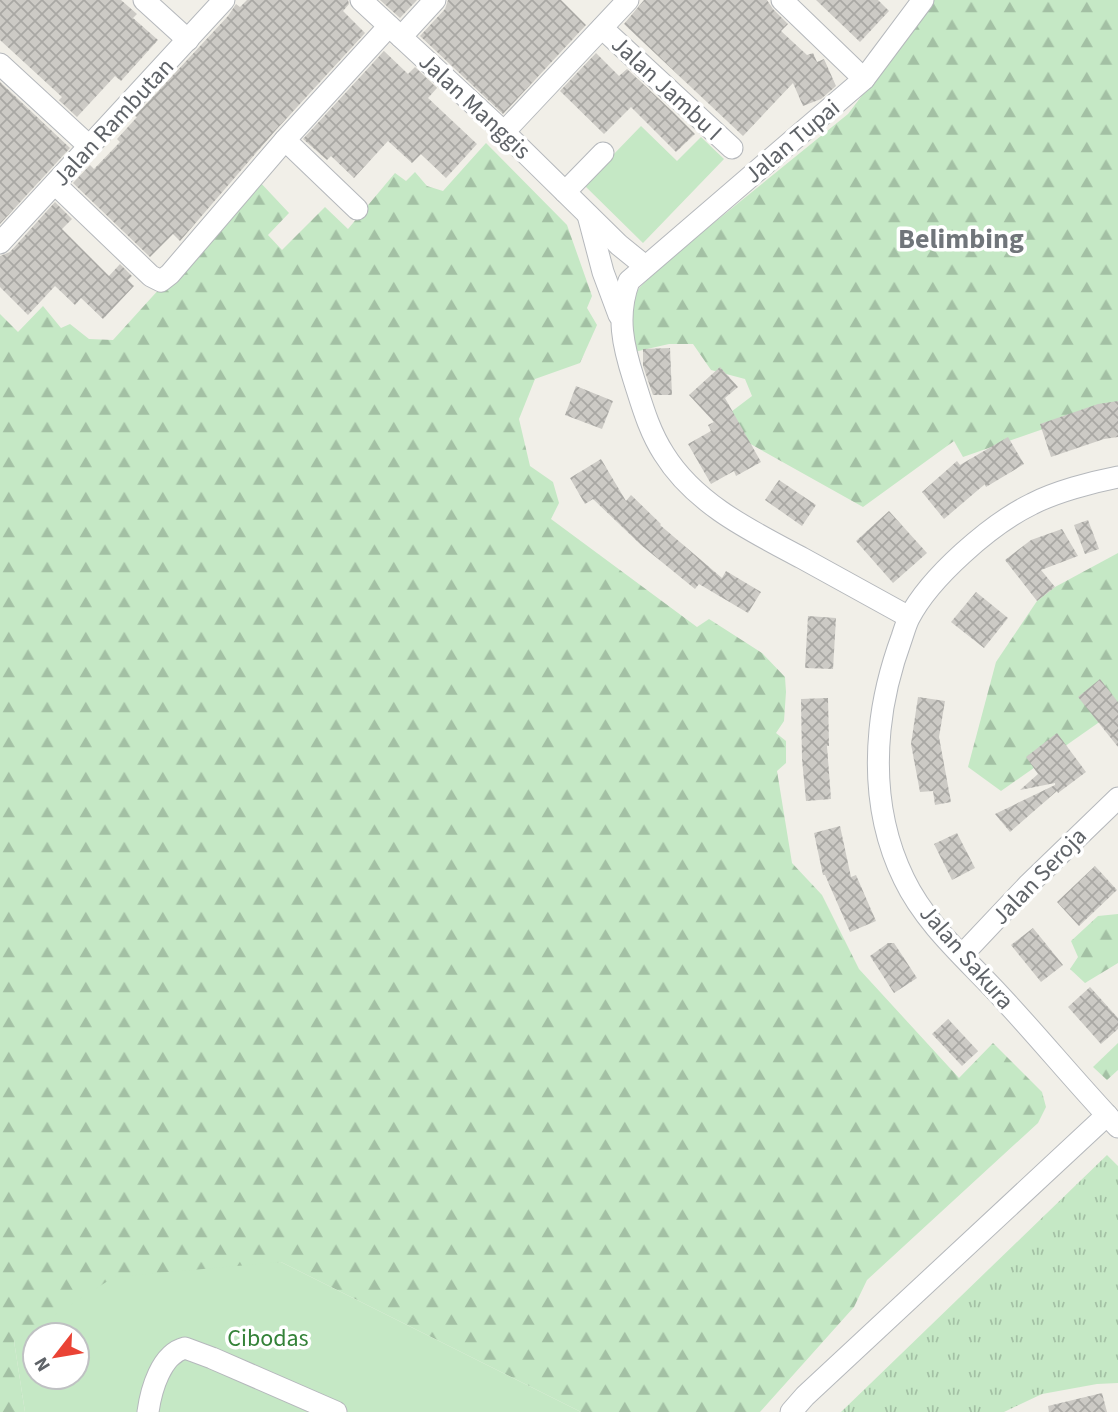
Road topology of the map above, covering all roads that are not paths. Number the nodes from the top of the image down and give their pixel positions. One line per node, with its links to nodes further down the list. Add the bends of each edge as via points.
1 (144, 0): 10 (street)
2 (224, 0): 10 (street, Jalan Rambutan)
3 (361, 0): 9 (street, Jalan Manggis)
4 (435, 0): 9 (street)
5 (628, 0): 8 (street)
6 (782, 0): 12 (street)
7 (923, 0): 12 (street, Jalan Tupai)
8 (602, 28): 13 (street); 16 (street, Jalan Jambu I)
9 (395, 32): 13 (street, Jalan Manggis); 14 (street)
10 (188, 40): 15 (street, Jalan Rambutan)
11 (0, 64): 15 (street)
12 (864, 79): 23 (street, Jalan Tupai)
13 (503, 132): 19 (street, Jalan Manggis)
14 (285, 140): 18 (street, via 160,281); 20 (street)
15 (89, 146): 18 (street, Jalan Rambutan)
16 (732, 148)
17 (603, 153): 19 (street)
18 (55, 184): 22 (street, Jalan Rambutan)
19 (565, 192): 21 (street, Jalan Manggis)
20 (357, 209)
21 (588, 214): 23 (street, Jalan Manggis); 24 (street)
22 (0, 243)
23 (645, 266): 24 (street, Jalan Tupai, via 629,281)
24 (622, 324): 26 (street, via 648,424 687,484 754,533)
25 (1118, 477): 26 (street, Jalan Sakura, via 1032,503 988,532 955,560)
26 (909, 617): 28 (street, Jalan Sakura, via 882,715 879,793 888,839 904,880 930,922)
27 (1118, 798): 28 (street, Jalan Seroja)
28 (962, 956): 29 (street, Jalan Sakura)
29 (1112, 1121): 32 (street)
30 (148, 1412): 31 (street, via 161,1367 173,1353 185,1348)
31 (336, 1412)
32 (792, 1412)

